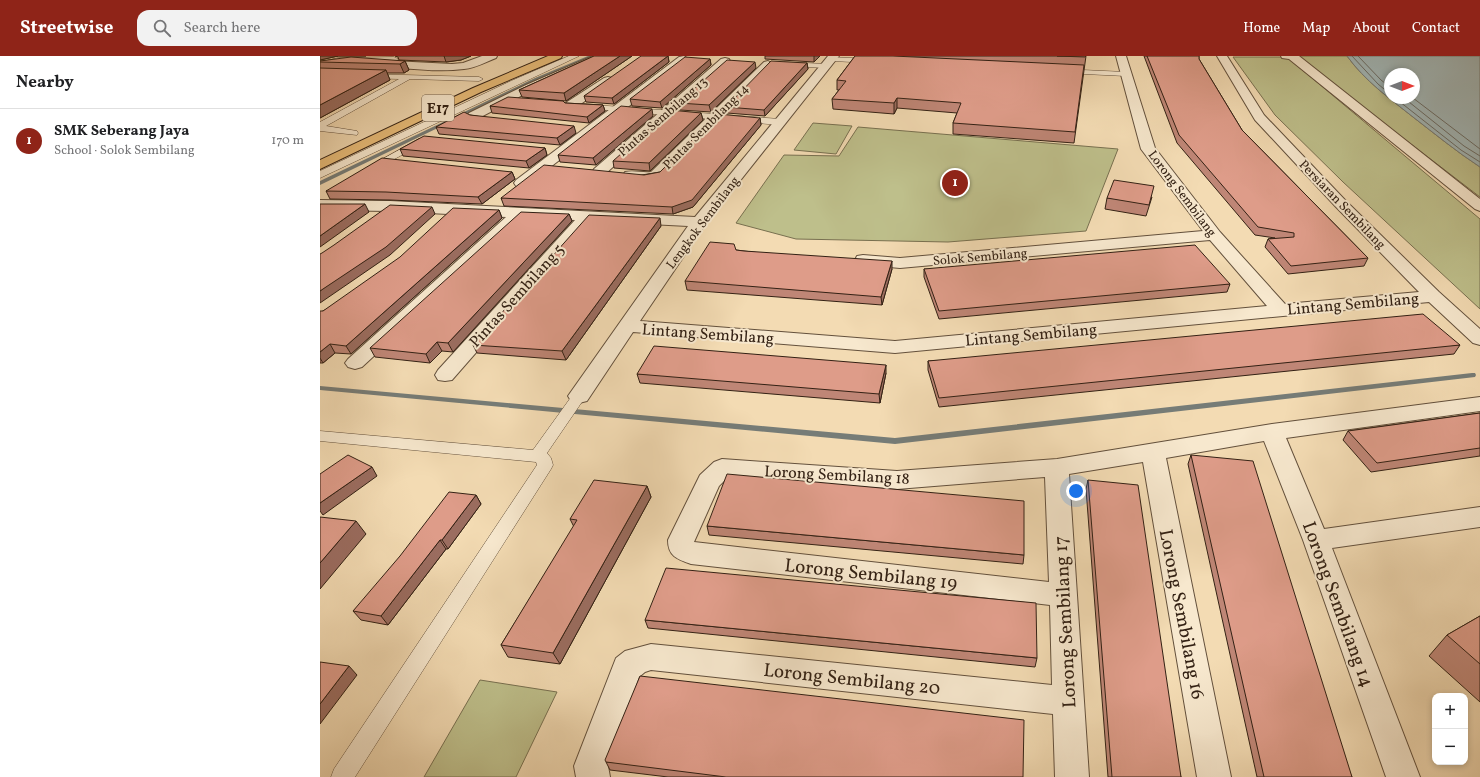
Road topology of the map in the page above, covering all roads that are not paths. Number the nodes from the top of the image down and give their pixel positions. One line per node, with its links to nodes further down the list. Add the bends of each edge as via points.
1 (380, 56): 10 (lane)
2 (492, 56): 21 (street, via 465,66 452,67 353,62)
3 (535, 56): 27 (highway, E17)
4 (557, 56): 48 (highway, E17, via 477,90)
5 (575, 56): 53 (lane)
6 (602, 56): 28 (street)
7 (1121, 56): 24 (street, Lorong Sembilang)
8 (1222, 56): 69 (street, Persiaran Sembilang, via 1259,117 1340,204)
9 (1286, 56): 59 (street, via 1292,56)
10 (398, 58): 21 (lane, via 338,60)
11 (670, 58): 12 (street)
12 (683, 59): 13 (street); 32 (street)
13 (697, 60)
14 (711, 60): 16 (street)
15 (831, 60): 17 (lane); 20 (lane); 36 (street, Lengkok Sembilang)
16 (724, 61): 18 (street); 33 (street, Pintas Sembilang 13)
17 (878, 61)
18 (738, 62)
19 (750, 63): 20 (street)
20 (774, 64): 34 (street, Pintas Sembilang 14)
21 (320, 65)
22 (1056, 71): 24 (lane)
23 (617, 74): 30 (street)
24 (1126, 74): 67 (street, Lorong Sembilang, via 1148,149)
25 (363, 75): 26 (lane)
26 (408, 77): 27 (lane); 37 (lane)
27 (479, 79): 31 (highway, E17)
28 (503, 99): 29 (lane); 35 (street, via 473,116)
29 (526, 101)
30 (567, 105): 32 (lane)
31 (417, 106)
32 (617, 109): 33 (lane); 40 (street)
33 (664, 113): 34 (lane); 51 (street, Pintas Sembilang 13)
34 (714, 117): 36 (lane); 51 (street, Pintas Sembilang 14, via 656,175 646,177)
35 (493, 119)
36 (780, 122): 65 (street, Lengkok Sembilang)
37 (320, 127): 41 (lane)
38 (368, 127): 41 (highway)
39 (576, 127): 40 (street)
40 (592, 129): 45 (street)
41 (354, 133): 43 (highway)
42 (431, 138): 46 (lane)
43 (334, 143)
44 (548, 149): 45 (street)
45 (563, 151): 49 (street)
46 (386, 160): 47 (street)
47 (409, 162)
48 (320, 165)
49 (543, 166): 50 (street); 54 (street)
50 (564, 168)
51 (592, 171)
52 (508, 173): 54 (street)
53 (320, 175)
54 (531, 175): 55 (street)
55 (514, 189)
56 (502, 198): 61 (street)
57 (320, 205): 58 (street)
58 (390, 206): 60 (street); 64 (street)
59 (1480, 206)
60 (453, 209): 61 (street); 66 (street)
61 (485, 211): 62 (street)
62 (519, 213): 63 (street); 74 (street)
63 (587, 216): 65 (street); 75 (street, Pintas Sembilang 5)
64 (370, 220)
65 (699, 222): 72 (street, Lengkok Sembilang)
66 (437, 225)
67 (1214, 235): 68 (street, Solok Sembilang, via 900,263); 70 (street, Lorong Sembilang)
68 (846, 259)
69 (1433, 296): 70 (street, Lintang Sembilang); 71 (street, Persiaran Sembilang)
70 (1280, 310): 72 (street, Lintang Sembilang, via 894,347)
71 (1472, 325): 73 (street, Persiaran Sembilang)
72 (628, 326): 76 (street, Lengkok Sembilang)
73 (1480, 339)
74 (356, 363)
75 (445, 375)
76 (579, 396): 81 (lane)
77 (1480, 404): 78 (street, Lorong Sembilang 18)
78 (1272, 432): 80 (street, Lorong Sembilang 18); 84 (street, Lorong Sembilang 14)
79 (320, 436): 81 (lane)
80 (1153, 451): 82 (street, Lorong Sembilang 18); 91 (street, Lorong Sembilang 16)
81 (537, 456): 88 (lane, via 543,458 545,465)
82 (1057, 468): 85 (street, Lorong Sembilang 18, via 896,480 722,468 709,481 681,540); 86 (street, Lorong Sembilang 17)
83 (1480, 517): 84 (street)
84 (1316, 540): 92 (street, Lorong Sembilang 14)
85 (681, 548): 86 (street, Lorong Sembilang 19, via 691,552)
86 (1063, 594): 87 (street, Lorong Sembilang 17)
87 (1068, 701): 89 (street, Lorong Sembilang 20, via 651,657 636,661 627,668 591,766); 90 (street, Lorong Sembilang 17)
88 (342, 777)
89 (593, 777)
90 (1072, 777)
91 (1214, 777)
92 (1403, 777)

